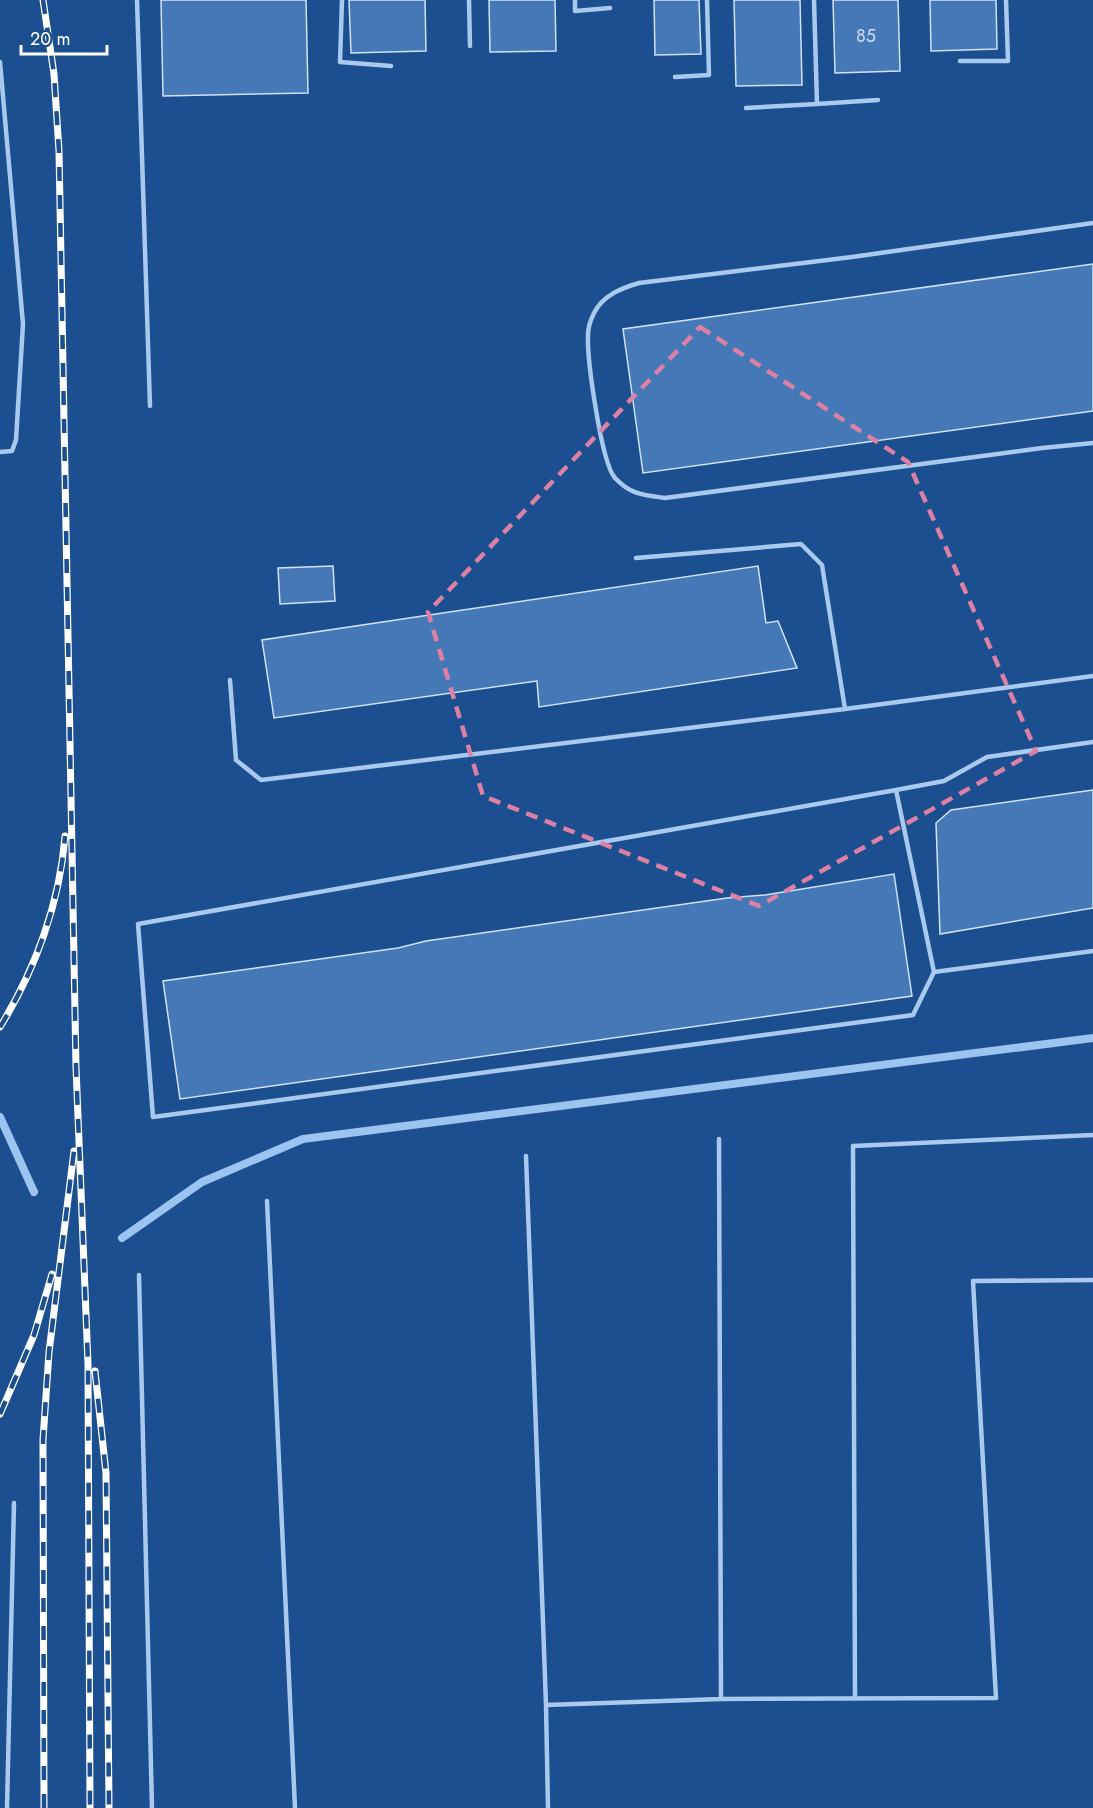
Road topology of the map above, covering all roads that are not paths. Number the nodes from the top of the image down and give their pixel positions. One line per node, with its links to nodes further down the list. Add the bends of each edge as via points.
1 (137, 0): 18 (lane)
2 (342, 0): 12 (lane, via 340,62)
3 (469, 0): 9 (lane)
4 (575, 0): 8 (lane, via 575,11)
5 (707, 0): 13 (lane, via 709,75)
6 (814, 0): 15 (lane)
7 (1006, 0): 11 (lane, via 1008,61)
8 (610, 8)
9 (470, 46)
10 (0, 62): 20 (lane, via 23,324 16,440 12,451)
11 (960, 62)
12 (391, 66)
13 (675, 77)
14 (878, 100): 15 (lane)
15 (817, 104): 16 (lane)
16 (746, 108)
17 (1093, 223): 19 (lane, via 639,283 605,298 595,311 588,332 596,415 608,459 614,477 632,493 665,498)
18 (150, 406)
19 (1093, 443)
20 (0, 452)
21 (636, 558): 24 (lane, via 801,544 822,565)
22 (1093, 676): 24 (lane)
23 (230, 680): 24 (lane, via 236,760 261,780)
24 (845, 709)
25 (1093, 742): 26 (lane, via 987,757 944,781)
26 (896, 790): 28 (lane); 28 (lane, via 138,924 153,1117 913,1015)
27 (1093, 951): 28 (lane)
28 (934, 972)
29 (1093, 1135): 36 (lane, via 853,1146)
30 (719, 1139): 37 (lane)
31 (526, 1156): 38 (lane)
32 (267, 1201): 41 (lane)
33 (139, 1275): 40 (lane)
34 (1093, 1280): 36 (lane, via 973,1281 996,1698)
35 (14, 1503): 39 (lane)
36 (855, 1697): 37 (lane)
37 (722, 1699): 38 (lane)
38 (546, 1705): 42 (lane)
39 (7, 1808)
40 (152, 1808)
41 (295, 1808)
42 (548, 1808)

